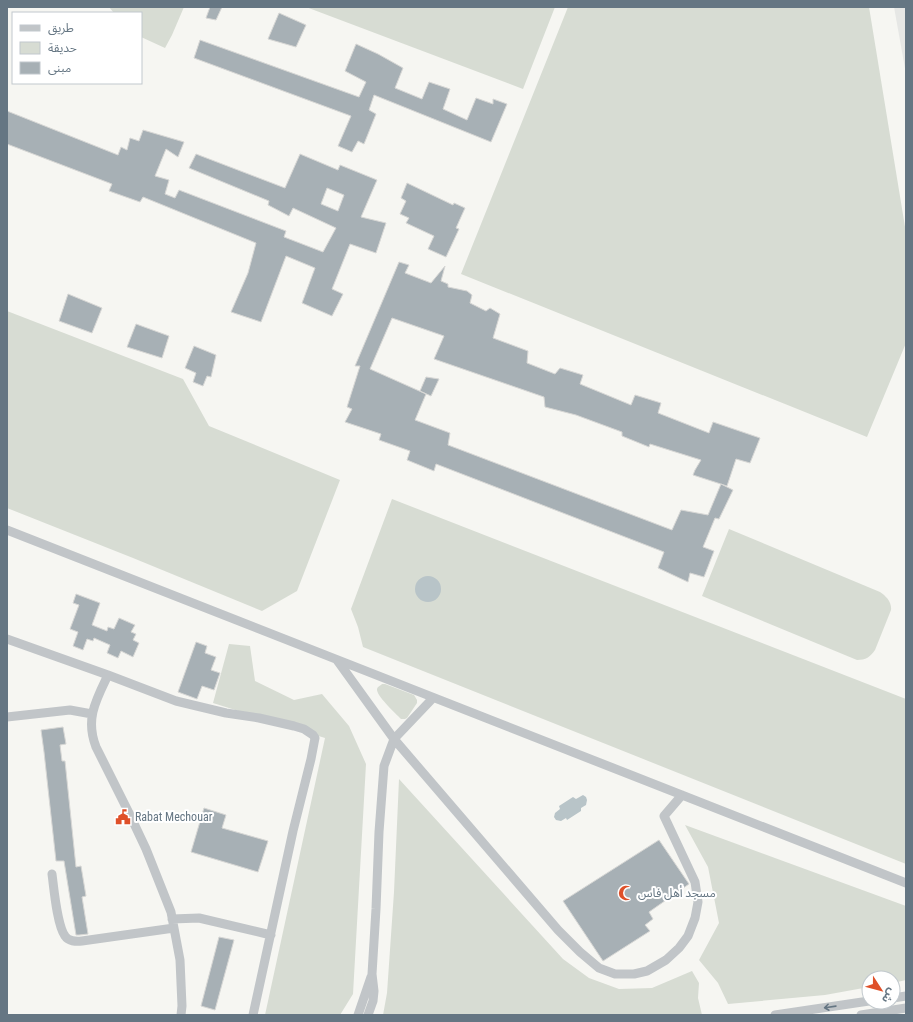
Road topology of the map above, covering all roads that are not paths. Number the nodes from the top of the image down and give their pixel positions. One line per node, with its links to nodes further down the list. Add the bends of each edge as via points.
1 (7, 530): 3 (street)
2 (7, 640): 4 (street)
3 (337, 660): 5 (street); 8 (street)
4 (108, 675): 6 (street); 13 (street, via 176,701 304,729 315,738)
5 (433, 698): 8 (street); 9 (street)
6 (92, 714): 7 (street, via 70,710); 12 (street, via 92,738 146,849 171,912)
7 (7, 717)
8 (394, 739): 9 (street, via 558,930 600,968 615,974 647,971 666,960 680,948 695,918 698,902 695,882 664,816); 14 (street, via 384,766)
9 (682, 795): 11 (street)
10 (52, 874): 12 (street, via 60,924 65,937 69,940 82,941)
11 (906, 883)
12 (173, 924): 13 (street, via 199,918); 17 (street, via 180,960)
13 (271, 935): 18 (street)
14 (372, 974): 19 (street); 20 (street, via 374,991)
15 (861, 1002): 21 (street, one-way to 21)
16 (906, 1008): 22 (street)
17 (181, 1015)
18 (253, 1015)
19 (358, 1015)
20 (368, 1015)
21 (775, 1015)
22 (861, 1015)

